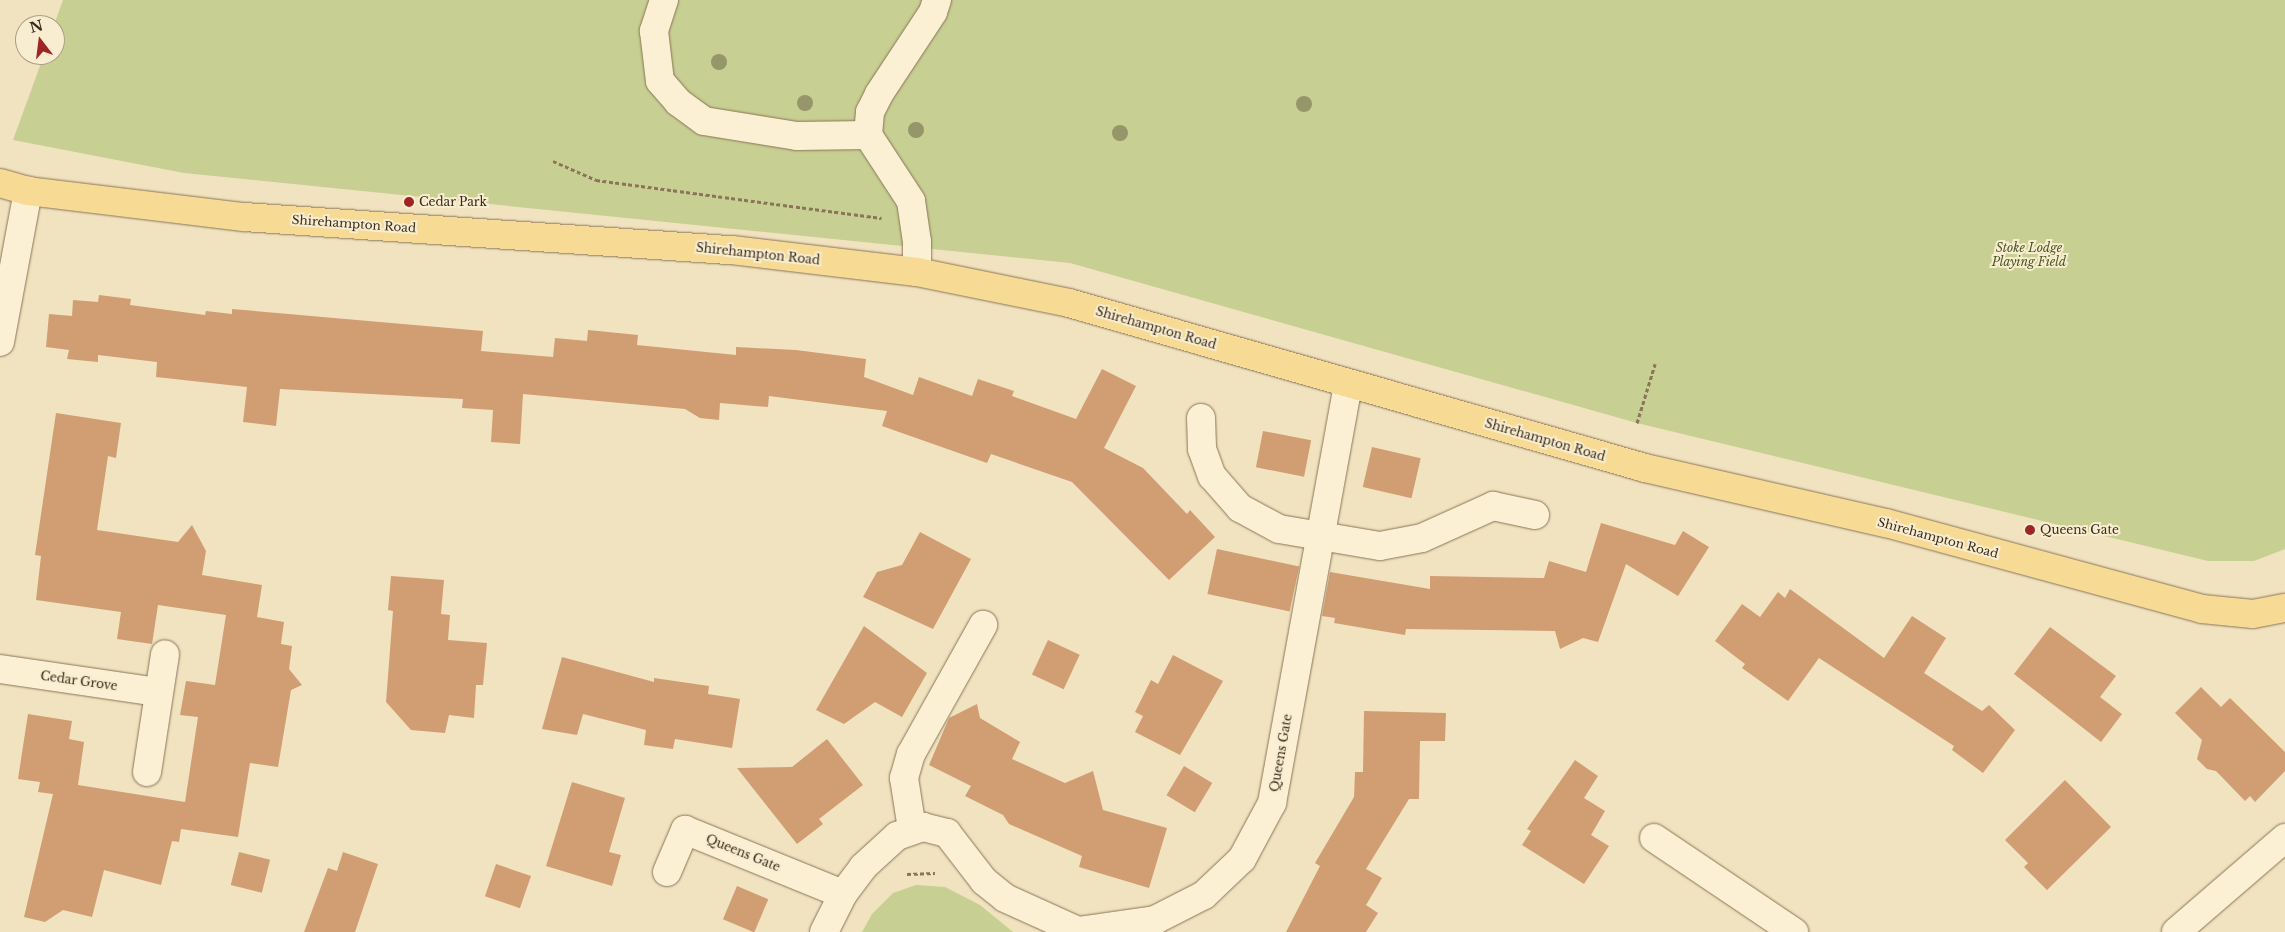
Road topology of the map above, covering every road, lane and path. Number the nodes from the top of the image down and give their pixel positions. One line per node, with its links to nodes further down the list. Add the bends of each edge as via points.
1 (664, 0): 3 (street, via 654,31 660,82 678,102 704,121 797,136)
2 (937, 0): 3 (street, via 933,12 879,94 870,112)
3 (868, 135): 7 (street, via 911,201)
4 (553, 161): 7 (path, via 596,180)
5 (0, 183): 6 (main road, Shirehampton Road)
6 (28, 191): 8 (main road, Shirehampton Road, via 244,217 732,250); 9 (street)
7 (914, 222): 8 (street)
8 (917, 272): 11 (main road, Shirehampton Road, via 1069,303)
9 (0, 342)
10 (1655, 364): 13 (path)
11 (1348, 385): 15 (street, Queens Gate); 16 (main road, Shirehampton Road, via 1645,468 1886,523 2202,609 2253,614)
12 (1201, 418): 15 (street, via 1202,449 1212,476 1240,508 1279,529)
13 (1637, 423)
14 (1535, 515): 15 (street, via 1493,506 1422,538 1380,546)
15 (1321, 536): 29 (street, Queens Gate, via 1272,803 1242,860 1204,895)
16 (2285, 608)
17 (983, 625): 22 (street, via 911,754 904,778)
18 (165, 654): 20 (street)
19 (0, 669): 20 (street, Cedar Grove)
20 (158, 692): 21 (street)
21 (147, 772)
22 (912, 829): 25 (street, via 882,848); 29 (street, Queens Gate, via 936,828 947,832 984,880 1005,898 1078,931)
23 (1654, 838): 31 (street)
24 (2285, 838): 32 (street)
25 (863, 867): 27 (path, via 882,882 908,873); 28 (street)
26 (667, 872): 28 (street, Queens Gate, via 686,830)
27 (938, 873)
28 (843, 894): 30 (street)
29 (1156, 926)
30 (824, 932)
31 (1794, 932)
32 (2176, 932)

